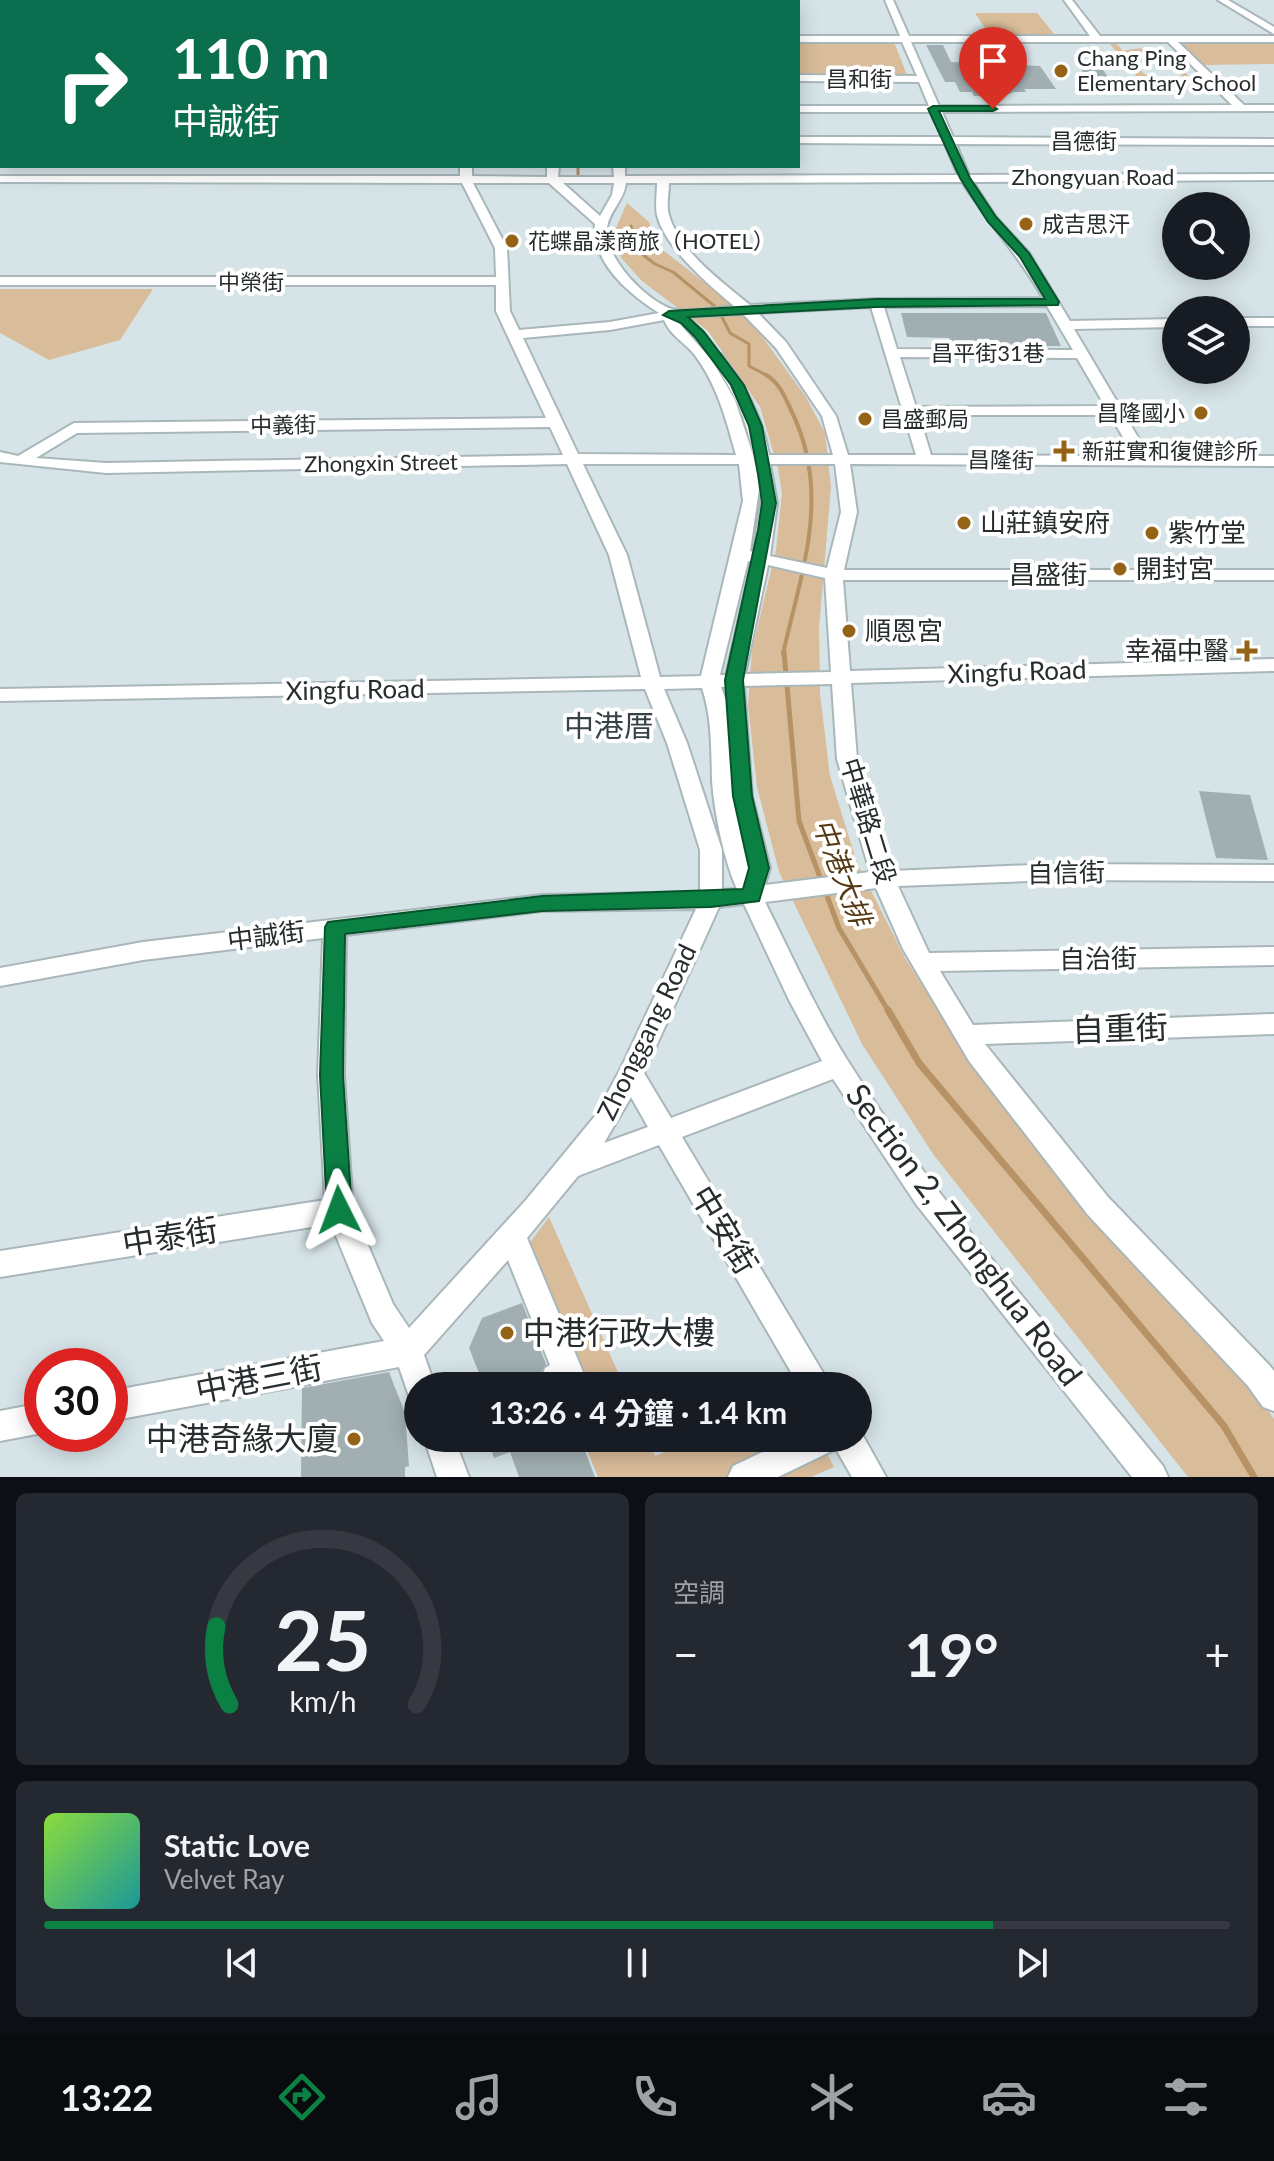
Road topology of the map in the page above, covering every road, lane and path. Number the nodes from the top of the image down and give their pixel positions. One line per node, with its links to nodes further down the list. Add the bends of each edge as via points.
1 (889, 0): 6 (street)
2 (1068, 0): 7 (street)
3 (1222, 0): 4 (street)
4 (1274, 31)
5 (800, 39): 6 (street)
6 (905, 39): 7 (street); 11 (street)
7 (1097, 39): 9 (street)
8 (1274, 39): 9 (street)
9 (1171, 40): 12 (street)
10 (800, 78): 11 (street, 昌和街)
11 (921, 79): 15 (street)
12 (1241, 108): 13 (street); 15 (street)
13 (1274, 108)
14 (800, 109): 15 (street)
15 (933, 109): 17 (street)
16 (800, 140): 17 (street, 昌德街)
17 (947, 141): 18 (street, 昌德街); 24 (street)
18 (1274, 142)
19 (282, 168): 25 (street)
20 (553, 168): 28 (street)
21 (466, 173): 25 (street, Zhongyuan Road); 28 (street, Zhongyuan Road); 31 (street, Zhonggang Road, via 501,248)
22 (0, 177): 25 (street, Zhongyuan Road)
23 (1274, 177): 24 (street, Zhongyuan Road)
24 (965, 178): 27 (street, Zhongyuan Road); 32 (street)
25 (276, 179)
26 (619, 179): 27 (street, Zhongyuan Road); 28 (street, Zhongyuan Road); 29 (street)
27 (663, 179): 34 (street, 中華路二段, via 663,215 681,247)
28 (555, 180): 29 (street)
29 (603, 220): 35 (street, Section 2, Zhonghua Road, via 601,246 619,274)
30 (0, 281): 31 (street, 中榮街)
31 (502, 281): 40 (street, Zhonggang Road, via 503,311)
32 (1053, 302): 33 (street); 39 (street)
33 (876, 303): 34 (street); 41 (street)
34 (741, 310): 35 (street); 50 (street, 中華路二段, via 781,345 829,416)
35 (675, 314): 40 (street); 48 (street, Section 2, Zhonghua Road, via 674,327 712,370)
36 (1250, 322): 37 (street)
37 (1274, 322)
38 (1162, 323): 39 (street)
39 (1068, 325): 42 (street)
40 (513, 335): 45 (street, Zhonggang Road)
41 (892, 353): 42 (street, 昌平街31巷); 44 (street)
42 (1083, 354): 43 (street)
43 (1117, 410): 44 (street); 54 (street)
44 (911, 411): 51 (street)
45 (555, 422): 47 (street, Zhonggang Road); 52 (street, 中義街, via 74,428)
46 (0, 457): 52 (street, Zhongxin Street)
47 (574, 459): 48 (street, Zhongxin Street); 52 (street, Zhongxin Street, via 106,468); 63 (street, Zhonggang Road, via 618,555)
48 (754, 459): 49 (street, Zhongxin Street); 55 (street, Section 2, Zhonghua Road); 56 (street, Section 2, Zhonghua Road, via 769,503)
49 (784, 459): 50 (street, 昌隆街)
50 (833, 460): 51 (street, 昌隆街); 57 (street, 中華路二段, via 849,512)
51 (925, 460): 54 (street, 昌隆街)
52 (20, 461)
53 (1274, 461): 54 (street, 昌隆街)
54 (1145, 462)
55 (741, 554): 56 (street); 62 (street, Section 2, Zhonghua Road)
56 (766, 561): 57 (street, 昌盛街); 61 (street, Section 2, Zhonghua Road)
57 (828, 574): 58 (street, 昌盛街); 60 (street, 中華路二段)
58 (1274, 575)
59 (1274, 665): 60 (street, Xingfu Road)
60 (832, 678): 61 (street, Xingfu Road); 66 (street, 中華路二段, via 847,759)
61 (734, 680): 62 (street, Xingfu Road); 67 (street, Section 2, Zhonghua Road, via 742,796)
62 (709, 681): 63 (street, Xingfu Road); 67 (street, Section 2, Zhonghua Road, via 720,712 723,784 741,874)
63 (652, 683): 64 (street, Xingfu Road); 68 (street, Zhonggang Road, via 711,850)
64 (0, 695)
65 (1274, 873): 66 (street, 自信街, via 1056,872)
66 (883, 879): 67 (street, 自信街); 71 (street, 中華路二段)
67 (762, 895): 68 (street, 中誠街); 75 (street, Section 2, Zhonghua Road, via 801,1000)
68 (711, 900): 69 (street, 中誠街, via 542,903); 76 (street, Zhonggang Road)
69 (335, 927): 72 (street, 中誠街, via 143,951); 79 (street, via 331,1075)
70 (1274, 956): 71 (street, 自治街)
71 (923, 962): 74 (street, 中華路二段)
72 (0, 977)
73 (1274, 1024): 74 (street, 自重街)
74 (966, 1035): 86 (street, 中華路二段, via 1098,1206)
75 (838, 1066): 77 (street); 96 (street, Section 2, Zhonghua Road, via 926,1195)
76 (631, 1074): 77 (street, 中安街); 78 (street, Zhonggang Road, via 604,1124)
77 (665, 1131): 78 (street); 85 (street, 中安街)
78 (570, 1167): 80 (street, Zhonggang Road)
79 (339, 1210): 81 (street, 中泰街); 82 (street, via 382,1313)
80 (512, 1235): 82 (street, Zhonggang Road); 84 (street)
81 (0, 1264)
82 (408, 1351): 83 (street); 87 (street, 中港三街)
83 (415, 1372)
84 (568, 1372)
85 (808, 1372)
86 (1274, 1396)
87 (128, 1403)
88 (24, 1421): 89 (street)
89 (0, 1426)
90 (444, 1452): 93 (street)
91 (797, 1452): 94 (street)
92 (855, 1452): 95 (street)
93 (453, 1477)
94 (744, 1477)
95 (870, 1477)
96 (1152, 1477)

